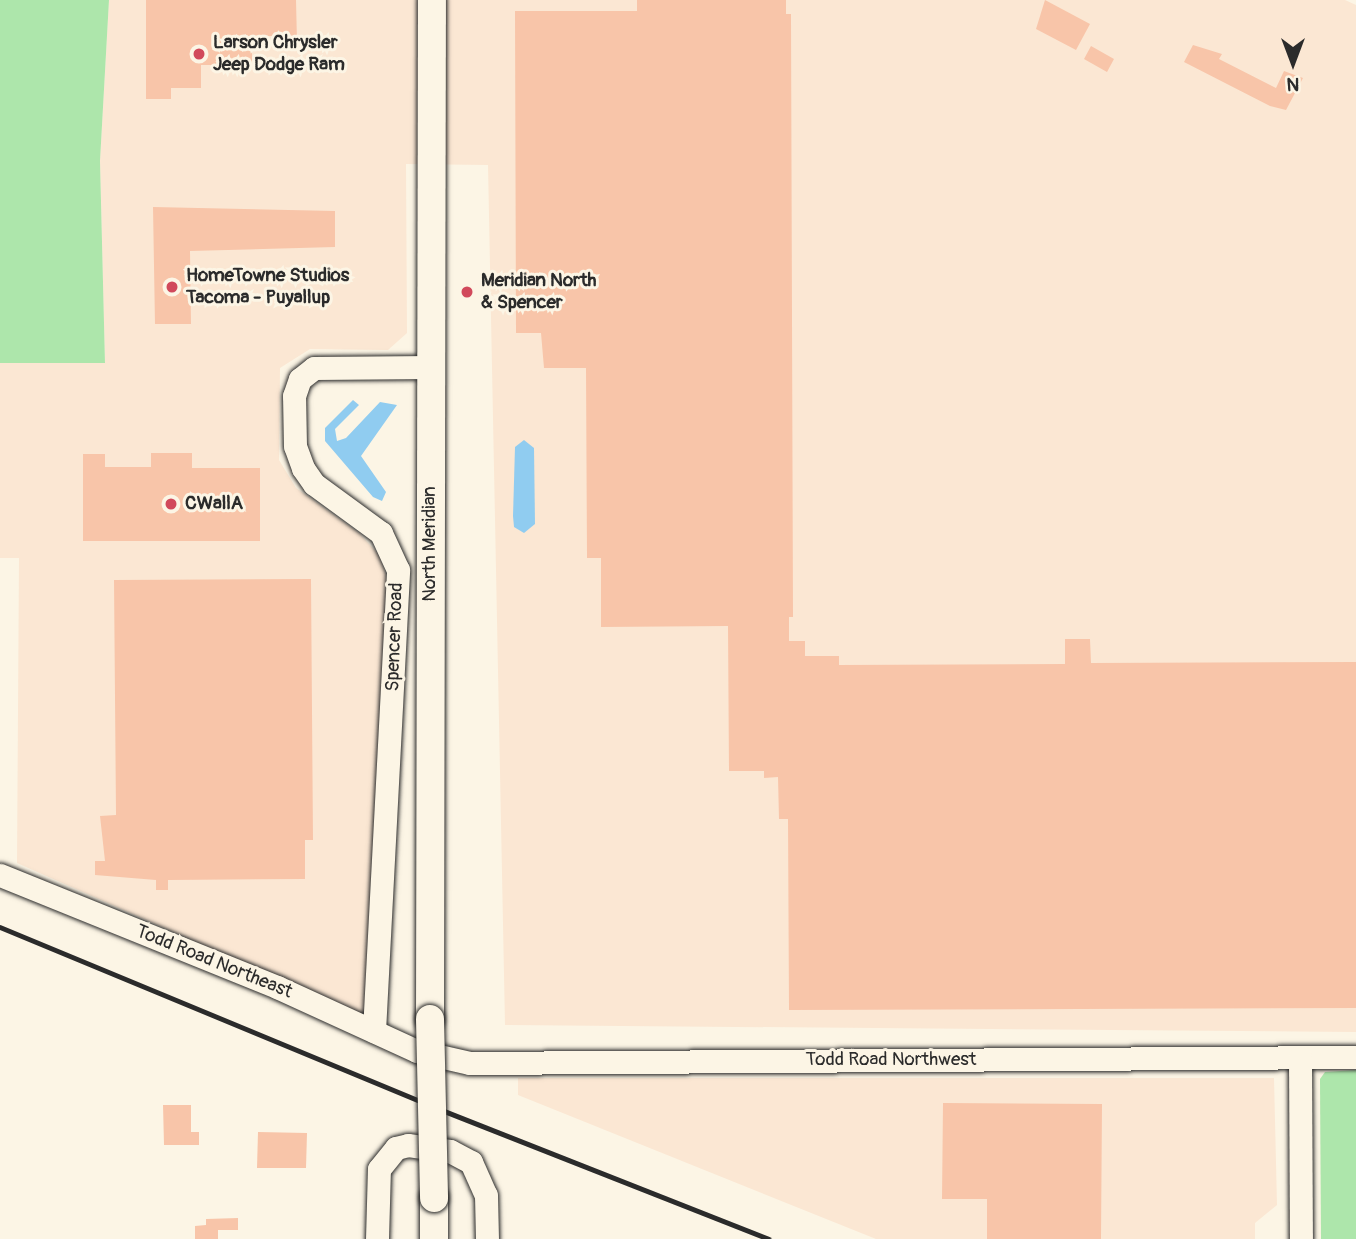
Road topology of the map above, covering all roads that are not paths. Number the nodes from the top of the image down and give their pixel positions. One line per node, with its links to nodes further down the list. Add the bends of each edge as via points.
1 (432, 0): 2 (main road, North Meridian)
2 (431, 367): 4 (street, Spencer Road, via 314,369 300,379 294,396 295,446 303,468 314,484 381,533 398,570); 9 (main road, North Meridian, bridge)
3 (0, 875): 4 (street, Todd Road Northeast)
4 (374, 1031): 5 (street, Todd Road Northeast)
5 (426, 1054): 6 (street, Todd Road Northwest, via 470,1063)
6 (1300, 1057): 7 (street, Todd Road Northwest); 11 (street)
7 (1356, 1057)
8 (377, 1239): 10 (street, via 379,1169 396,1148 408,1145 450,1151 471,1162 486,1195)
9 (434, 1239)
10 (487, 1239)
11 (1301, 1239)

